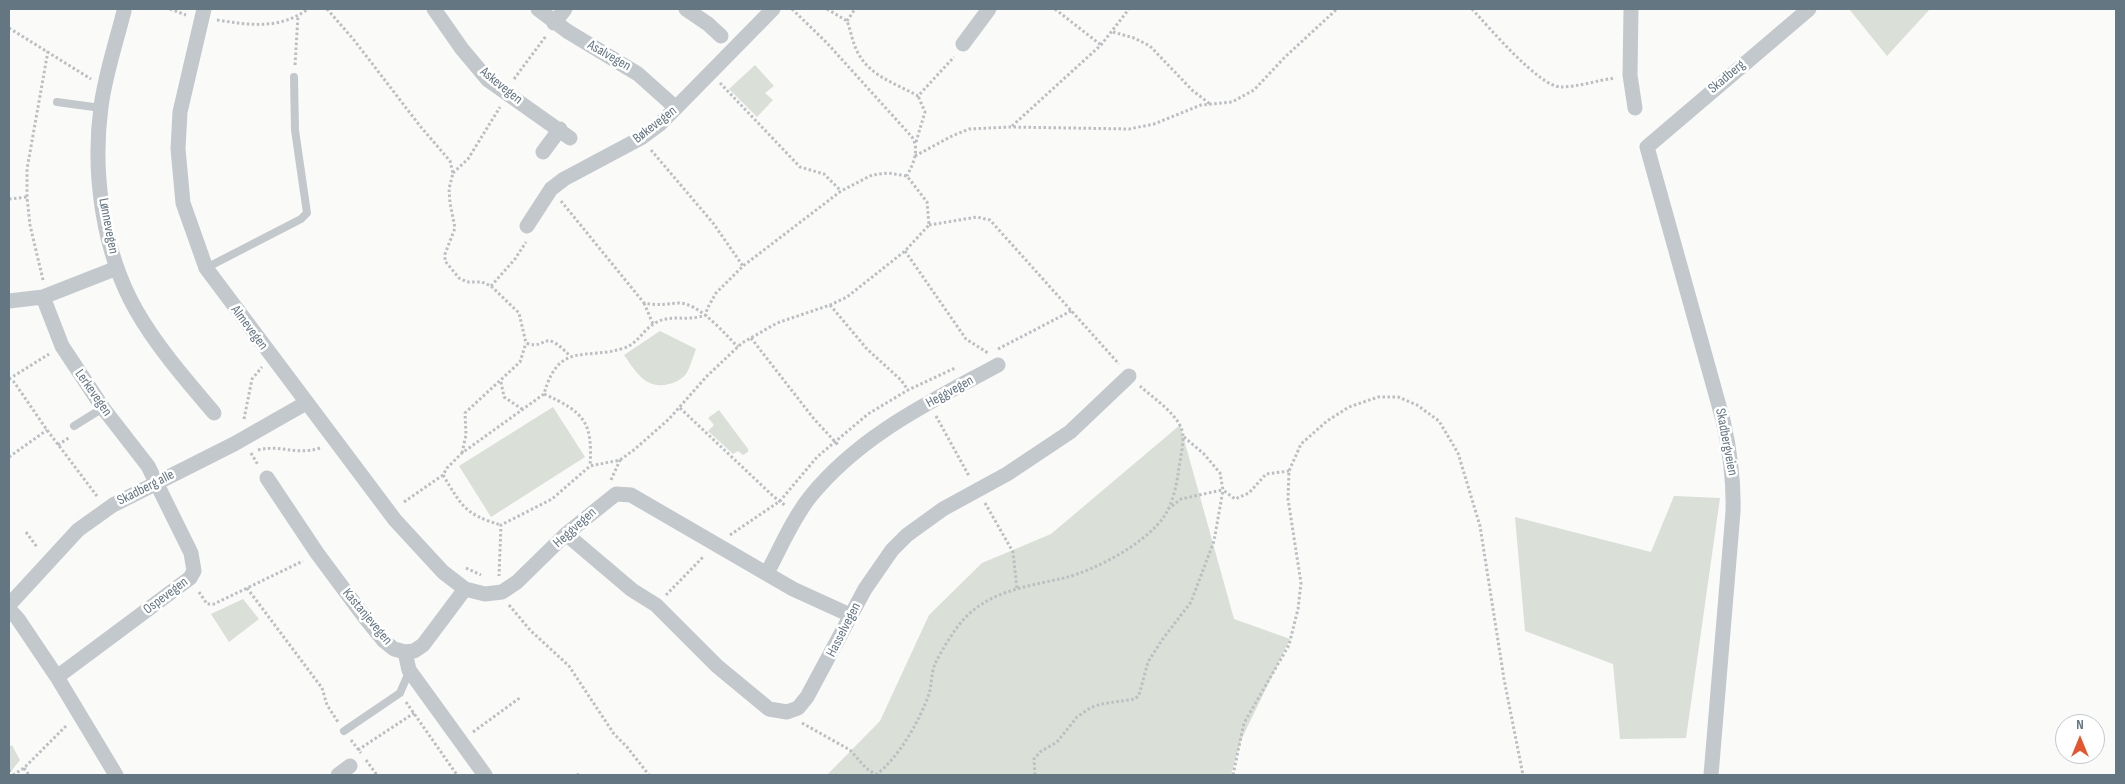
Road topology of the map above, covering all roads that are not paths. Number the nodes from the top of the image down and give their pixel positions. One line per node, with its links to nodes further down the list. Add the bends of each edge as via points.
1 (434, 9): 20 (street, Askevegen, via 488,80 565,134)
2 (538, 9): 11 (street, Asalvegen)
3 (566, 9): 11 (street)
4 (686, 9): 12 (street)
5 (773, 9): 17 (street, Bøkevegen)
6 (989, 9): 13 (street)
7 (1631, 9): 18 (street, via 1630,75)
8 (1809, 9): 19 (street, Skadberg)
9 (124, 12): 16 (street, Lønnevegen)
10 (203, 13): 23 (street, Almevegen, via 182,105 178,148 183,203)
11 (554, 23): 17 (street, Asalvegen, via 638,74)
12 (721, 36)
13 (963, 44)
14 (294, 78): 23 (lane, via 295,130 307,213)
15 (57, 102): 16 (lane)
16 (101, 108): 22 (street, Lønnevegen, via 101,186 105,222)
17 (676, 108): 21 (street, Bøkevegen, via 641,138 551,189)
18 (1635, 108)
19 (1647, 147): 46 (street, Skadbergveien, via 1723,420 1734,482)
20 (542, 152)
21 (528, 226)
22 (117, 268): 24 (street); 30 (street, Lønnevegen, via 136,310)
23 (206, 268): 28 (street, Almevegen)
24 (43, 297): 25 (street); 29 (street, Lerkevegen, via 62,346)
25 (9, 301)
26 (998, 365): 35 (street, Heggvegen, via 883,430 848,456 810,498)
27 (1129, 376): 39 (street, Hasselvegen, via 1070,432 1007,474 943,509 907,535 879,566)
28 (306, 403): 33 (street, Skadberg alle, via 234,444); 36 (street, Almevegen, via 394,520 443,572)
29 (103, 408): 31 (lane); 33 (street, Lerkevegen, via 148,466)
30 (214, 413)
31 (74, 426)
32 (267, 478): 40 (street, Kastanjevegen, via 317,553 384,641)
33 (155, 482): 37 (street, Skadberg alle, via 113,505 78,530); 42 (street, Ospevegen, via 191,553 194,571 190,578)
34 (566, 534): 35 (street, Heggvegen, via 611,496 631,495); 36 (street, Heggvegen, via 517,582 501,585 485,594); 39 (street, Hasselvegen, via 632,590 656,605 732,681 769,709 787,712 798,708 808,697)
35 (767, 573): 39 (street, Heggvegen)
36 (465, 588): 40 (street, via 423,646)
37 (9, 605)
38 (9, 610): 42 (street)
39 (850, 615)
40 (405, 652): 41 (street, Kastanjevegen)
41 (410, 670): 43 (lane, via 400,693); 45 (street, Kastanjevegen)
42 (57, 677): 44 (street)
43 (344, 731)
44 (116, 775)
45 (485, 775)
46 (1711, 775)

